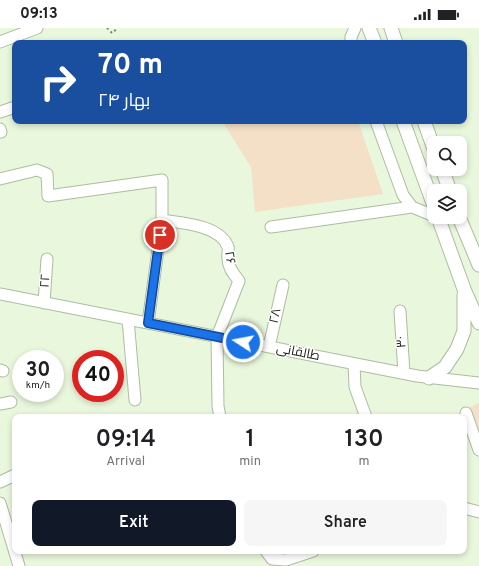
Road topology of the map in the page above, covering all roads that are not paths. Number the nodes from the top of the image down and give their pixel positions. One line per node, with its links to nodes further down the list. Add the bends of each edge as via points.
1 (34, 28): 8 (street)
2 (355, 28): 5 (street)
3 (369, 28): 6 (main road)
4 (391, 28): 7 (main road)
5 (350, 40)
6 (374, 40)
7 (395, 40)
8 (0, 42)
9 (12, 108): 10 (street)
10 (0, 112)
11 (377, 124): 17 (street, via 403,195)
12 (404, 124): 16 (main road)
13 (425, 124): 14 (main road)
14 (429, 136)
15 (0, 179): 19 (street, via 37,170 47,174 48,196 162,180)
16 (427, 189)
17 (412, 207): 18 (street); 22 (street)
18 (427, 212)
19 (162, 220): 31 (street); 33 (street, ۲۶, via 204,227 222,237 228,248 230,269 239,281)
20 (439, 224): 26 (main road)
21 (463, 224): 24 (main road)
22 (271, 227)
23 (47, 259): 28 (street, ۲۲)
24 (479, 265)
25 (283, 285): 34 (street, ۲۸)
26 (464, 289): 32 (main road); 37 (main road, via 464,331 457,349 445,366)
27 (0, 294): 28 (street, طالقانی)
28 (44, 303): 30 (street, طالقانی)
29 (400, 311): 36 (street, ۳۰)
30 (128, 319): 31 (street, طالقانی); 39 (street)
31 (148, 323): 33 (street, طالقانی)
32 (479, 323)
33 (217, 337): 34 (street, طالقانی); 42 (street)
34 (268, 347): 35 (street, طالقانی)
35 (354, 364): 36 (street, طالقانی); 43 (street, via 355,387)
36 (404, 373): 37 (street, طالقانی)
37 (429, 378): 38 (street, طالقانی)
38 (479, 383)
39 (135, 400)
40 (11, 402): 41 (street)
41 (0, 404)
42 (219, 414)
43 (365, 414)
44 (467, 416): 45 (street)
45 (479, 450)
46 (12, 476): 47 (street)
47 (0, 482)
48 (0, 503): 51 (street)
49 (467, 509): 50 (street)
50 (479, 512)
51 (12, 543)
52 (15, 554): 55 (street)
53 (268, 554): 54 (street, via 272,559 286,560)
54 (304, 554)
55 (19, 566)

